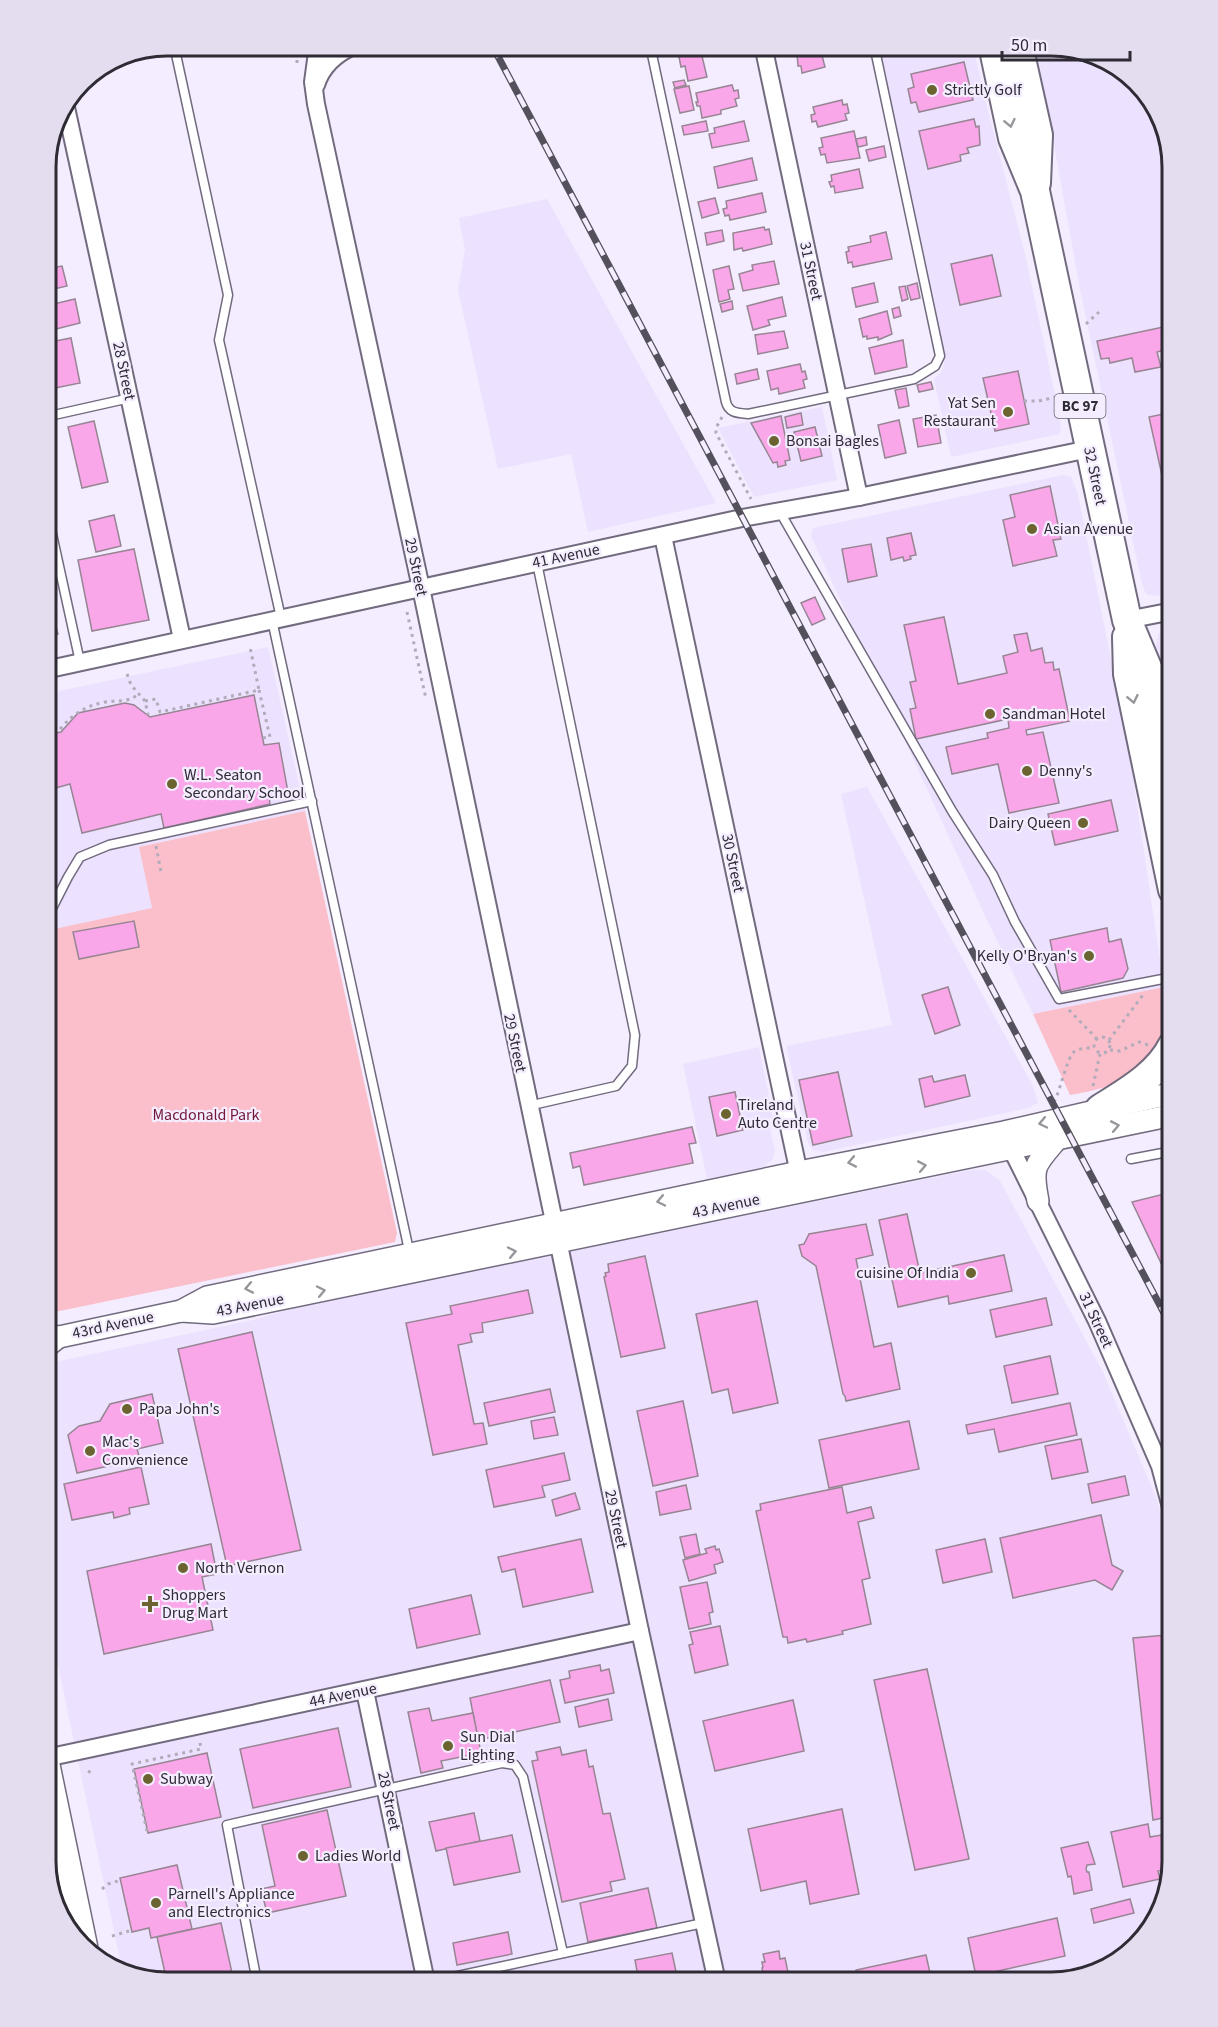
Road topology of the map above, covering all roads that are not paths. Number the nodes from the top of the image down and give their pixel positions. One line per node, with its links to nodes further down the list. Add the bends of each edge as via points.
1 (176, 56): 23 (lane, via 228,295 219,340)
2 (316, 56): 9 (street, 29 Street, via 313,81)
3 (337, 56): 9 (street, 29 Street, via 319,74)
4 (652, 56): 12 (lane, via 728,408 748,414)
5 (765, 56): 12 (street, 31 Street)
6 (876, 56): 12 (lane, via 940,356 935,366 914,379)
7 (995, 56): 11 (highway, 32 Street / BC 97, one-way to 11, via 1013,138)
8 (1020, 56): 11 (highway, 32 Street / BC 97, via 1038,135)
9 (316, 104): 21 (street, 29 Street)
10 (68, 116): 13 (street, 28 Street)
11 (1035, 191): 15 (highway, 32 Street / BC 97)
12 (837, 396): 16 (street, 31 Street)
13 (130, 398): 14 (lane); 25 (street, 28 Street)
14 (56, 415)
15 (1089, 449): 16 (street, 41 Avenue); 24 (highway, 32 Street / BC 97)
16 (859, 497): 17 (street, 41 Avenue)
17 (780, 512): 18 (street, 41 Avenue); 32 (lane, via 993,875 1059,999)
18 (663, 536): 20 (street, 41 Avenue); 42 (street, 30 Street)
19 (56, 552): 26 (lane)
20 (537, 563): 21 (street, 41 Avenue); 36 (lane, via 635,1035 632,1066 616,1086)
21 (421, 588): 23 (street, 41 Avenue); 36 (street, 29 Street)
22 (1162, 612): 24 (street)
23 (277, 619): 25 (street, 41 Avenue); 29 (lane)
24 (1127, 620): 28 (highway, 32 Street / BC 97, via 1148,670); 30 (highway, 32 Street / BC 97, one-way to 30, via 1128,674)
25 (183, 639): 26 (street, 41 Avenue)
26 (80, 662): 27 (street, 41 Avenue)
27 (56, 667)
28 (1162, 734)
29 (312, 801): 31 (lane, via 109,845 80,857); 45 (lane)
30 (1162, 837)
31 (56, 900)
32 (1162, 979)
33 (1162, 1061): 35 (highway, via 1129,1091)
34 (1162, 1094): 35 (street, 43 Avenue)
35 (1096, 1101): 39 (street, 43 Avenue, one-way to 39)
36 (528, 1106): 44 (street, 29 Street)
37 (1162, 1117): 38 (street, 43 Avenue, one-way to 37)
38 (1058, 1138): 39 (street, 43 Avenue); 43 (street, via 1037,1164 1034,1177)
39 (1007, 1140): 42 (street, 43 Avenue); 43 (street, 31 Street)
40 (1162, 1153): 41 (lane)
41 (1131, 1160)
42 (800, 1181): 44 (street, 43 Avenue)
43 (1038, 1201): 48 (street, 31 Street, via 1097,1321)
44 (555, 1234): 45 (street, 43 Avenue); 46 (street, 43 Avenue, one-way to 44, via 213,1313); 49 (street, 29 Street)
45 (410, 1255): 46 (street, 43 Avenue, one-way to 46, via 207,1297)
46 (181, 1311): 47 (street, 43rd Avenue)
47 (56, 1339)
48 (1162, 1474)
49 (640, 1631): 50 (street, 44 Avenue); 54 (street, 29 Street)
50 (365, 1691): 51 (street, 44 Avenue); 52 (street, 28 Street)
51 (56, 1753)
52 (387, 1789): 56 (lane, via 502,1763 515,1765 523,1777); 57 (lane, via 227,1825); 58 (street, 28 Street)
53 (56, 1803): 55 (main road)
54 (703, 1923): 56 (lane); 60 (street, 29 Street)
55 (84, 1935)
56 (563, 1953): 59 (lane)
57 (255, 1971)
58 (426, 1971)
59 (478, 1971)
60 (715, 1972)

